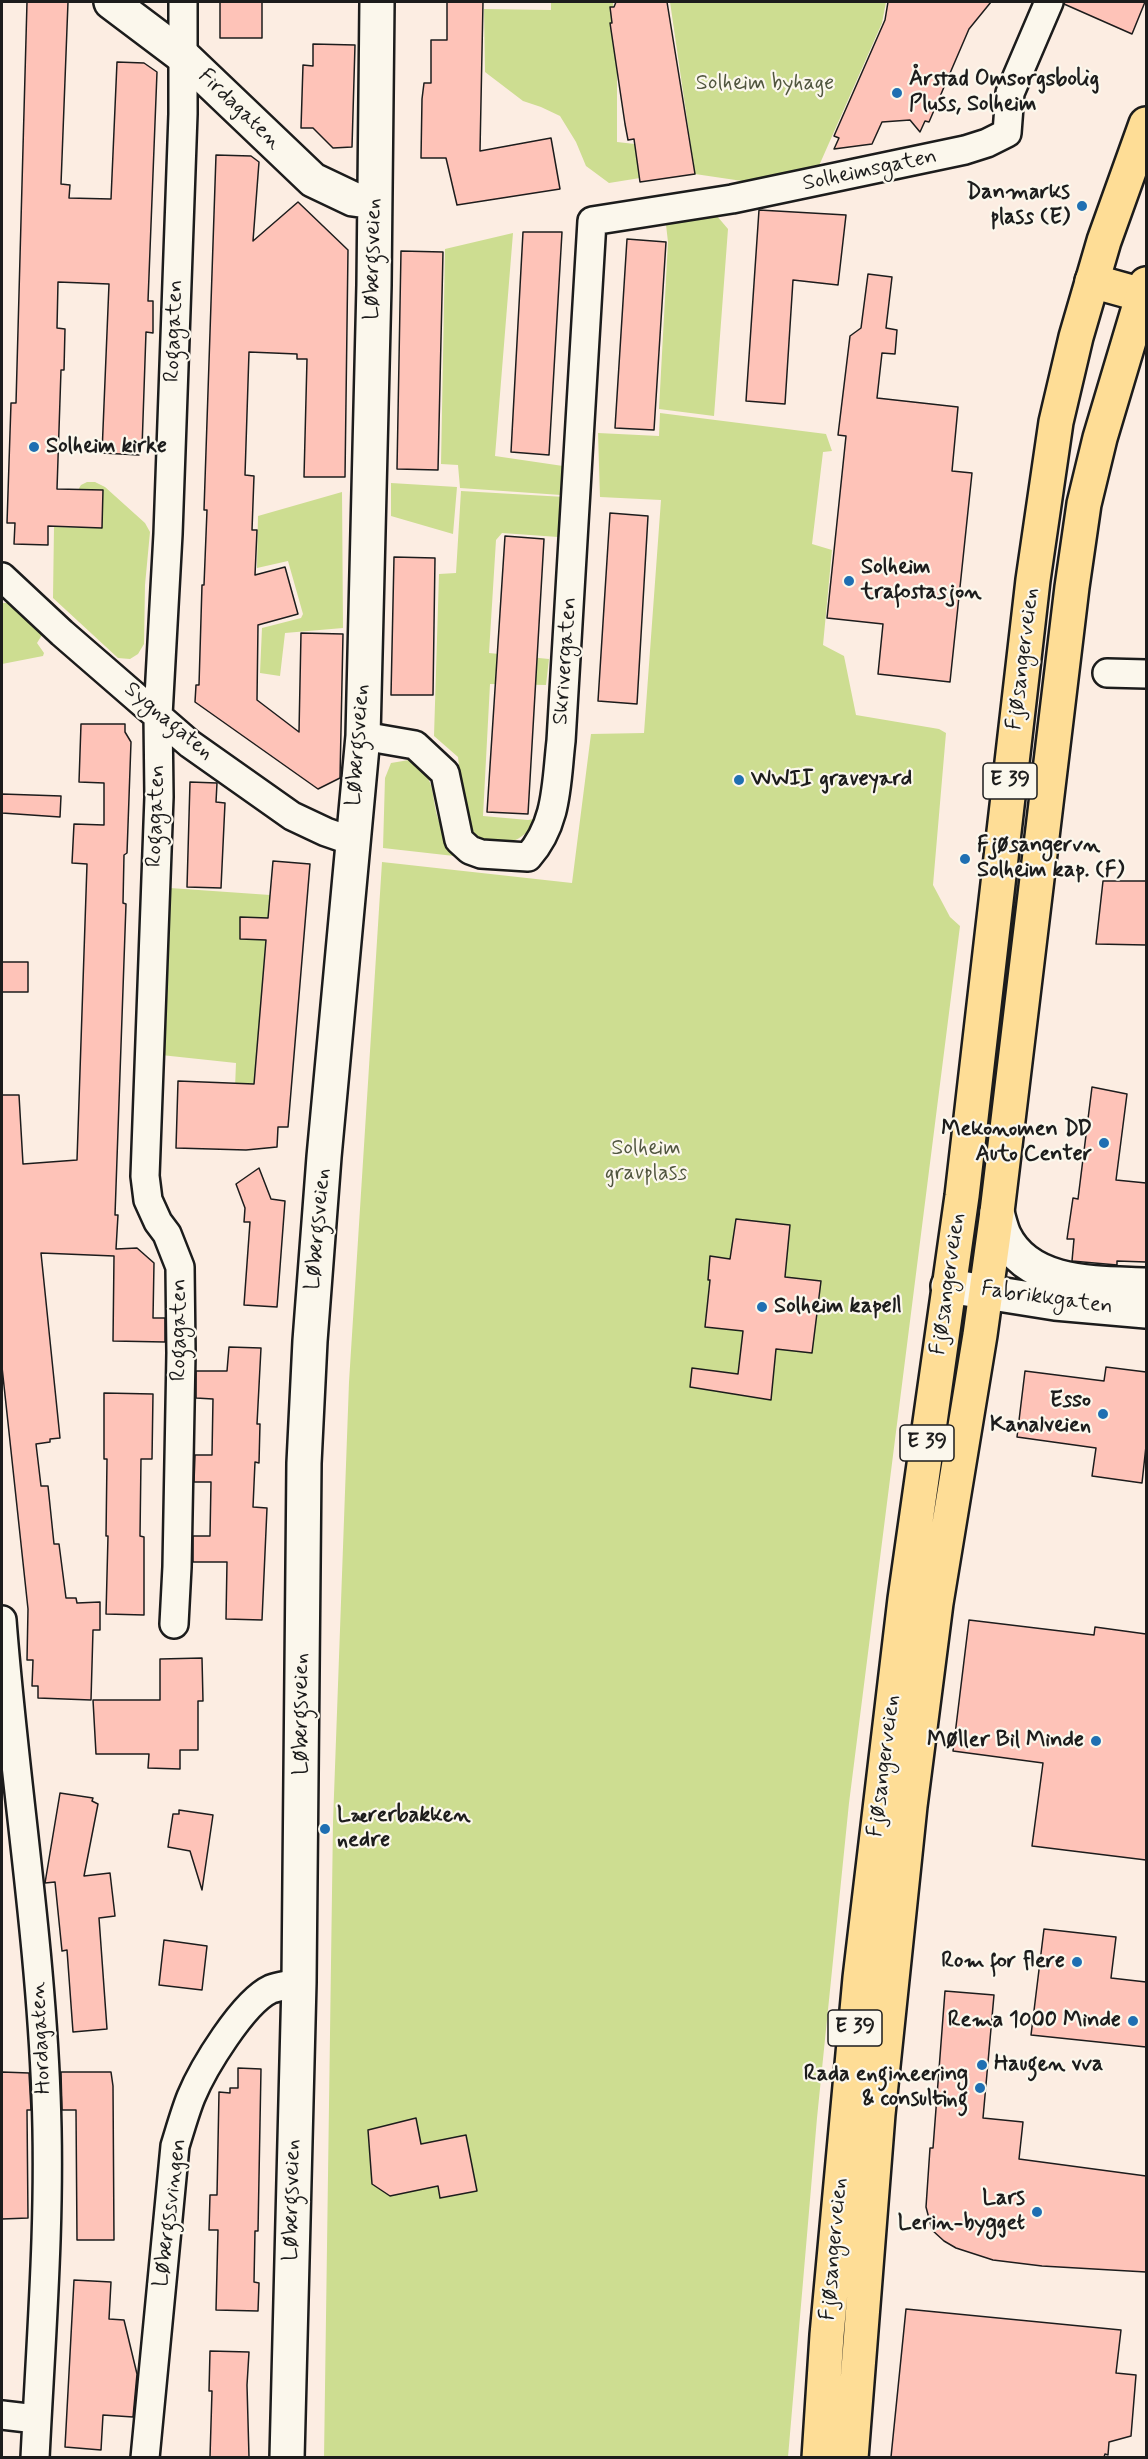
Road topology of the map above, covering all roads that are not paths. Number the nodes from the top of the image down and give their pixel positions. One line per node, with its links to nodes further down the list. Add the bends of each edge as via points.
1 (111, 2): 5 (street, Firdagaten)
2 (183, 2): 5 (street, Rogagaten)
3 (377, 2): 7 (street, Løbergsveien)
4 (1049, 2): 8 (street, Solheimsgaten, via 1010,93 1007,133 987,143 732,199)
5 (184, 57): 7 (street, Firdagaten, via 313,180 353,199); 14 (street, Rogagaten)
6 (1146, 124): 9 (main road, Fjøsangerveien / E 39)
7 (374, 202): 15 (street, Løbergsveien)
8 (592, 221): 15 (street, Skrivergaten, via 561,741 555,800 541,843 528,857 470,850 459,840 445,772 415,745)
9 (1092, 281): 10 (main road); 18 (main road, Fjøsangerveien / E 39, via 1056,422)
10 (1145, 292): 17 (main road, Fjøsangerveien / E 39, via 1084,504)
11 (2, 577): 14 (street, Sygnagaten)
12 (1107, 673): 13 (street)
13 (1146, 674)
14 (159, 715): 16 (street, Sygnagaten, via 190,744 292,816); 23 (street, Rogagaten, via 145,1176 148,1200 180,1267)
15 (363, 736): 16 (street, Løbergsveien)
16 (352, 841): 24 (street, Løbergsveien, via 304,1452)
17 (997, 1212): 19 (street, Fabrikkgaten, via 1004,1236 1024,1261 1041,1271 1060,1278); 20 (main road, Fjøsangerveien / E 39)
18 (948, 1286): 20 (street, Fabrikkgaten); 30 (main road, Fjøsangerveien / E 39, via 905,1599 860,1978)
19 (1146, 1286)
20 (986, 1291): 21 (street, Fabrikkgaten, via 1055,1303); 31 (main road, Fjøsangerveien / E 39, via 936,1603 910,1806 878,2114)
21 (1146, 1311)
22 (2, 1620): 26 (street, Hordagaten, via 37,1940 46,2096 46,2235)
23 (174, 1624)
24 (299, 1982): 28 (street, Løbergssvingen, via 271,1989 251,2003 211,2059 191,2096 175,2146); 29 (street, Løbergsveien)
25 (2, 2415): 26 (street)
26 (36, 2419): 27 (street, Hordagaten)
27 (34, 2457)
28 (145, 2457)
29 (287, 2457)
30 (819, 2457)
31 (851, 2457)

